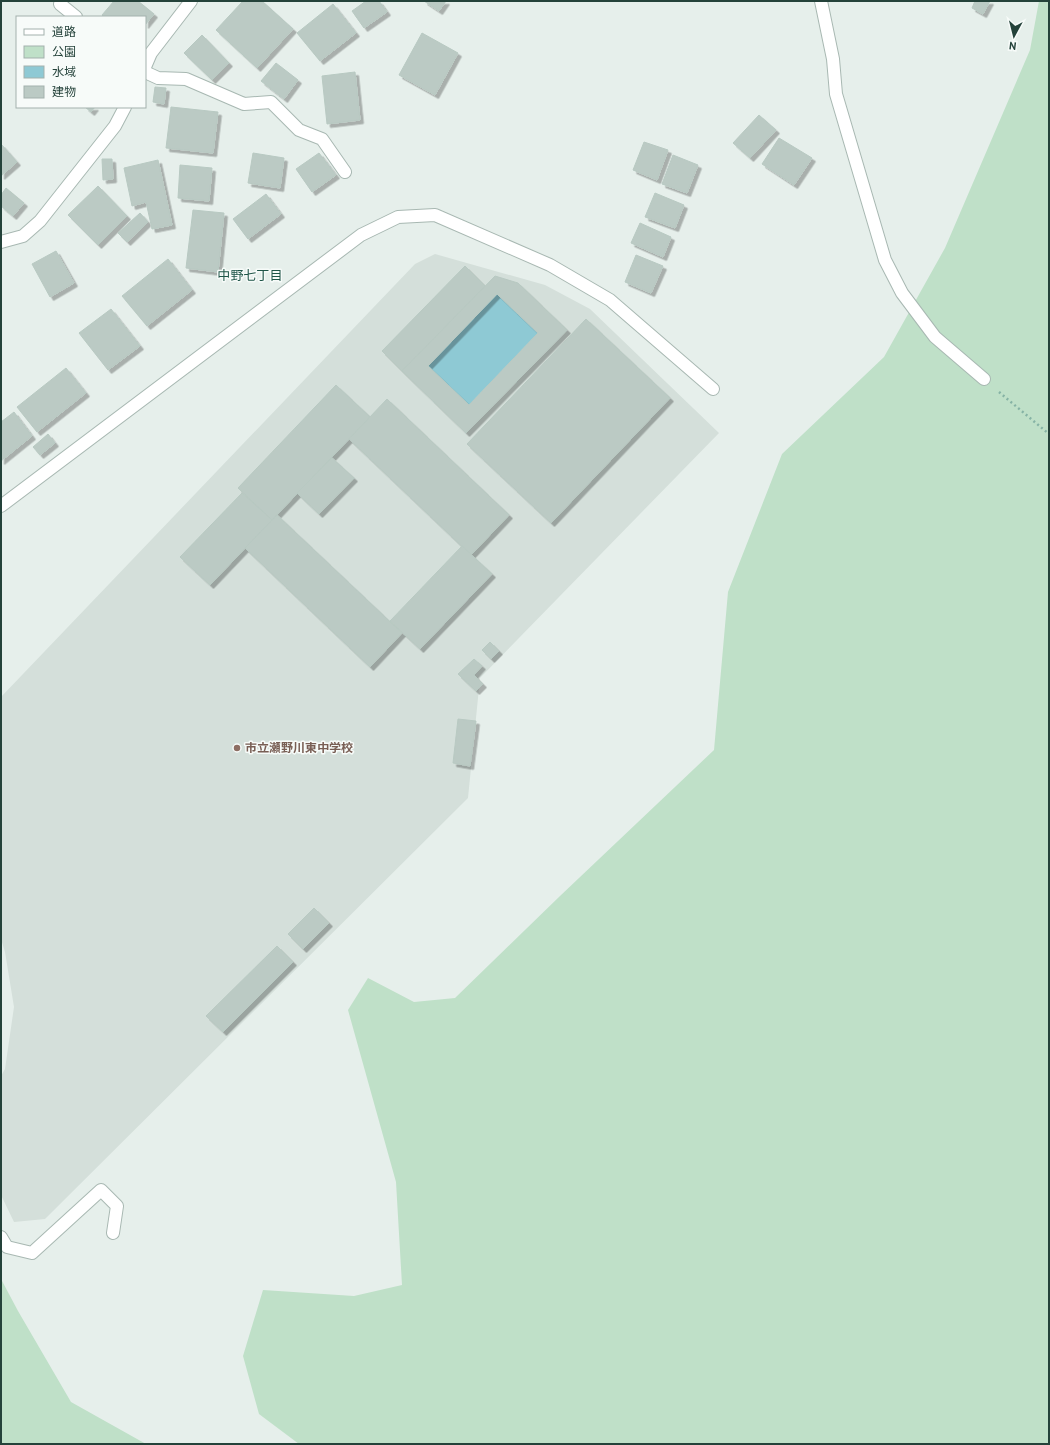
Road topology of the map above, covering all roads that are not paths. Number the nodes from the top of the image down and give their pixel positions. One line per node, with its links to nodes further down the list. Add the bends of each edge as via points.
1 (192, 1): 5 (street, via 151,53)
2 (821, 1): 10 (street, via 833,59 836,94 885,260 902,293 935,337)
3 (60, 4): 4 (street)
4 (75, 16)
5 (146, 65)
6 (146, 72): 8 (street, via 158,78 186,79 244,104 271,102 300,130 322,139)
7 (124, 108): 9 (street, via 115,126 40,221 23,236)
8 (345, 172)
9 (1, 242)
10 (984, 379)
11 (713, 389): 12 (street, via 610,300 550,265 435,215 398,217 361,235)
12 (1, 506)
13 (113, 1233): 14 (street, via 117,1206 100,1190 32,1253 7,1247)
14 (1, 1237)

